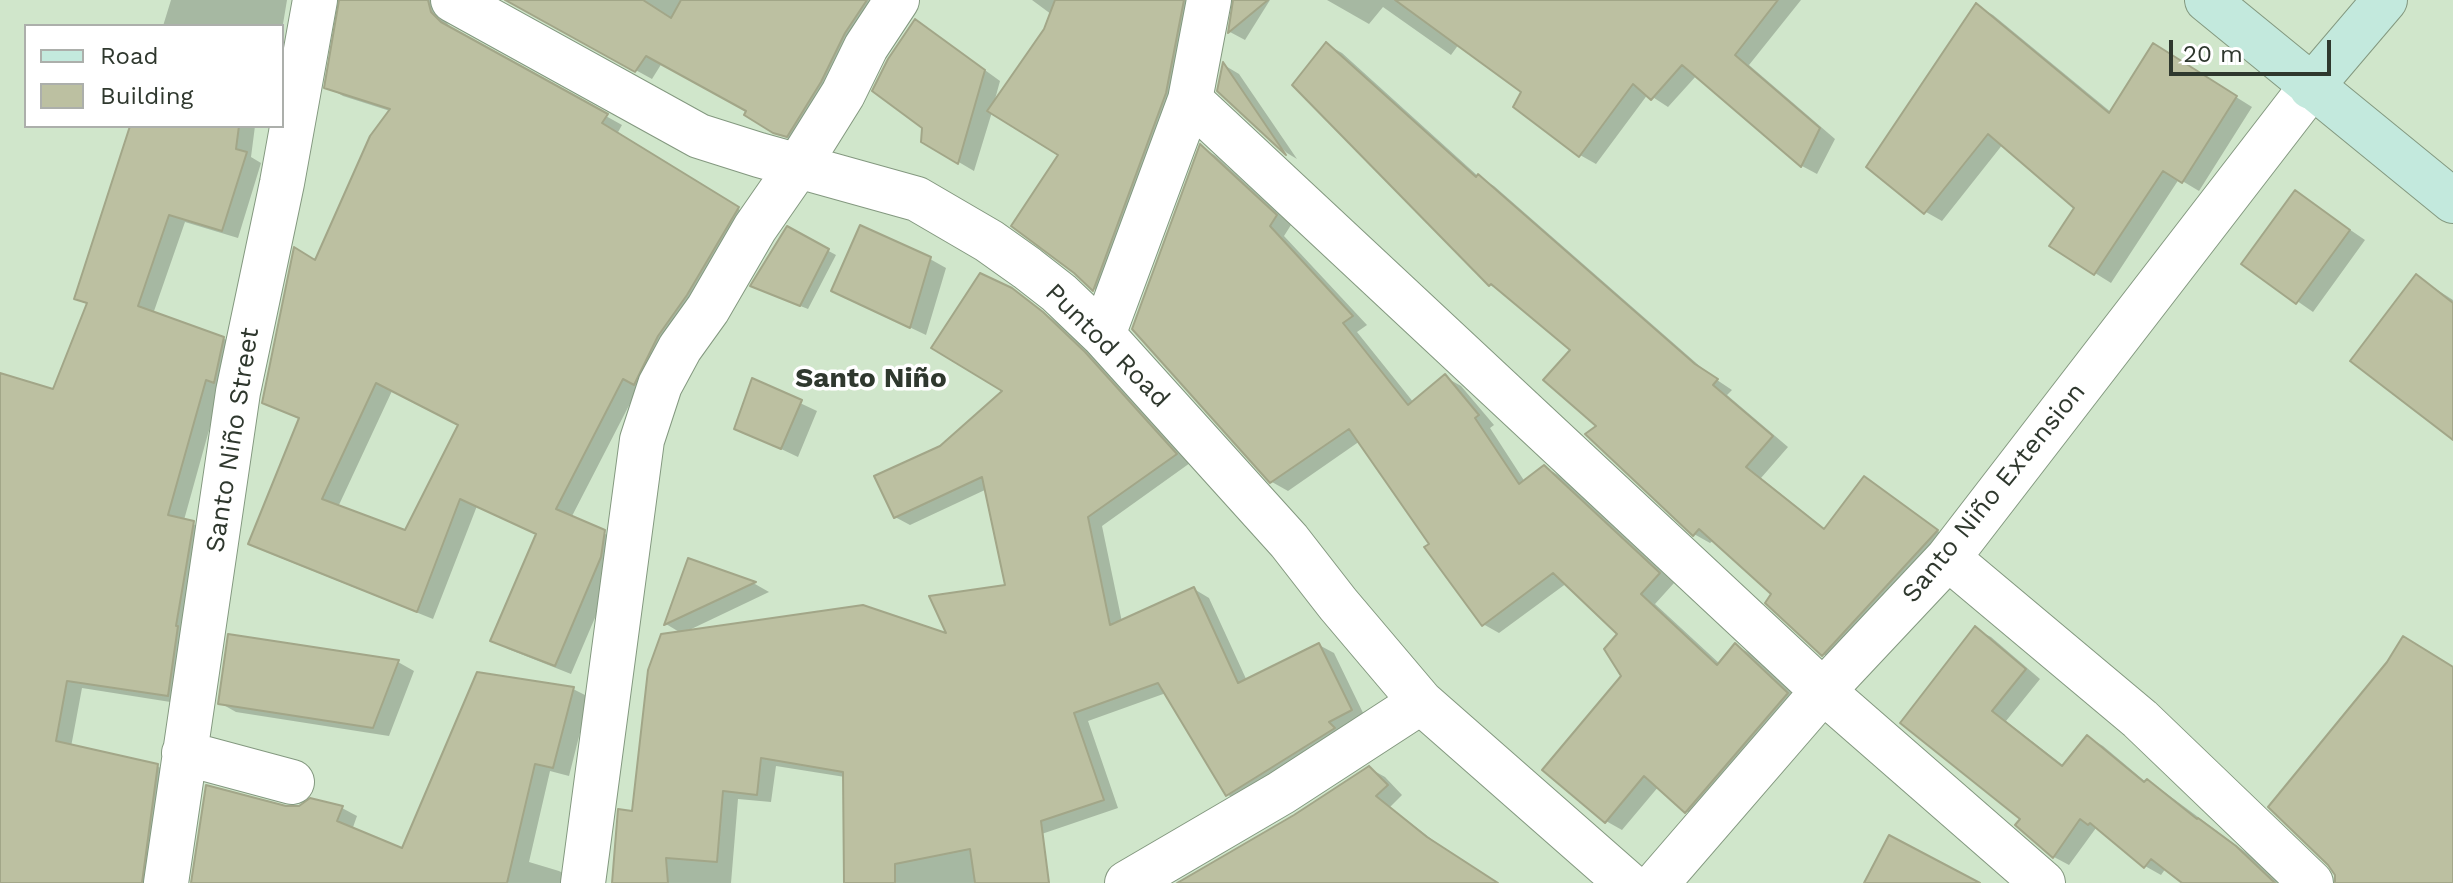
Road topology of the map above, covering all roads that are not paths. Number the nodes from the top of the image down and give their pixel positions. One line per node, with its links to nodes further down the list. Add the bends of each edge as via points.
1 (315, 0): 15 (street, Santo Niño Street, via 238,392)
2 (453, 0): 9 (street, Puntod Road, via 699,136)
3 (897, 0): 9 (street)
4 (1209, 0): 8 (street)
5 (2207, 0): 7 (street)
6 (2385, 0): 7 (street)
7 (2311, 87): 10 (street); 12 (street, Santo Niño Extension)
8 (1190, 100): 11 (street); 13 (street)
9 (798, 166): 11 (street, Puntod Road, via 917,199 989,241 1059,293); 18 (street, via 680,348 660,385 642,440)
10 (2453, 201)
11 (1103, 335): 14 (street, Puntod Road, via 1289,541)
12 (1948, 558): 13 (street, Santo Niño Extension); 23 (street, via 2140,719)
13 (1823, 691): 21 (street, Santo Niño Extension); 22 (street)
14 (1421, 702): 19 (street, via 1281,793); 20 (street, Puntod Road)
15 (184, 753): 16 (street); 17 (street, Santo Niño Street)
16 (292, 782)
17 (166, 883)
18 (583, 883)
19 (1127, 883)
20 (1627, 883)
21 (1657, 883)
22 (2043, 883)
23 (2311, 883)

